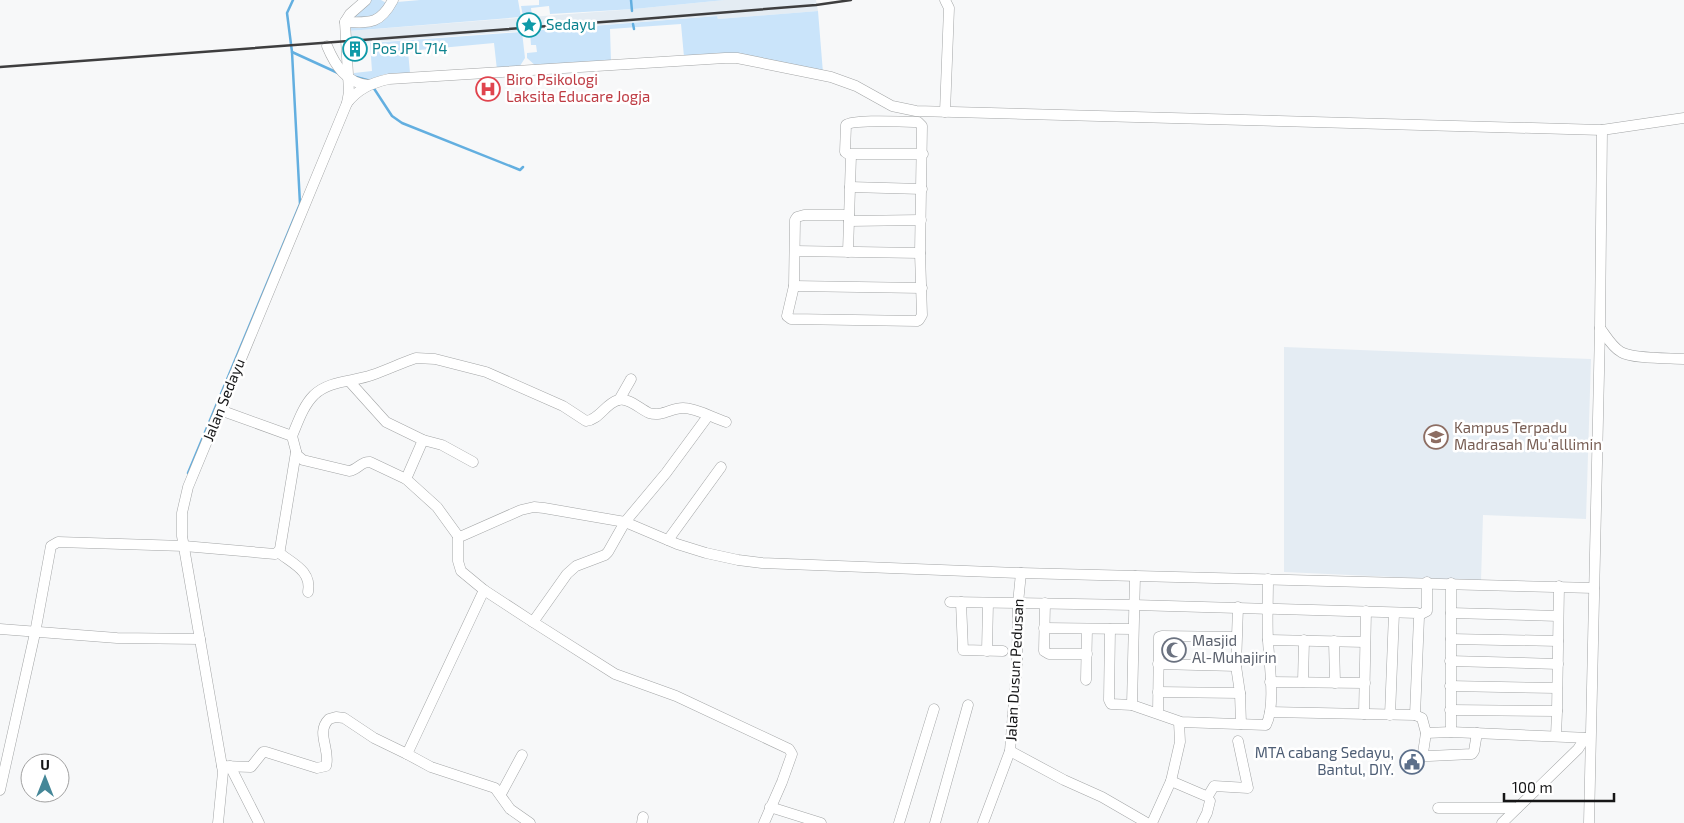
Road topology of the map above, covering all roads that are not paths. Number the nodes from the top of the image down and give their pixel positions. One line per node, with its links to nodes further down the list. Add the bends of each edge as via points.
1 (366, 0): 4 (street)
2 (393, 0): 4 (street, via 380,18)
3 (946, 0): 11 (street, via 950,8)
4 (345, 22): 6 (street, Jalan Sedayu)
5 (327, 46): 6 (street)
6 (348, 78): 7 (street); 9 (street, Jalan Sedayu)
7 (368, 85): 8 (street, via 389,79 737,58 831,77 856,86); 9 (street)
8 (884, 102): 10 (street); 13 (street)
9 (347, 103): 32 (street, Jalan Sedayu)
10 (898, 108): 11 (street); 14 (street)
11 (945, 112): 15 (street)
12 (1684, 118): 15 (street)
13 (883, 122): 14 (street); 17 (street, via 847,123 845,152)
14 (899, 122): 16 (street, via 921,123)
15 (1602, 130): 27 (street)
16 (922, 154): 17 (street); 19 (street)
17 (851, 155): 18 (street)
18 (850, 188): 19 (street); 20 (street)
19 (922, 189): 21 (street)
20 (849, 218): 21 (street); 22 (street, via 797,217); 23 (street)
21 (921, 220): 24 (street)
22 (795, 251): 23 (street); 25 (street)
23 (848, 252): 24 (street)
24 (920, 253): 26 (street)
25 (794, 286): 26 (street); 26 (street, via 787,314 791,319 916,321 922,315)
26 (922, 288)
27 (1600, 328): 28 (street, via 1620,352 1629,356); 52 (street)
28 (1684, 359)
29 (631, 379): 31 (street)
30 (350, 382): 31 (street, via 416,358 428,358 486,372 563,406 586,421); 35 (street, via 334,384 316,393 307,402); 36 (street, via 386,422)
31 (619, 400): 33 (street, via 650,413 662,414 684,408)
32 (220, 410): 35 (street); 44 (street, Jalan Sedayu, via 188,487 181,524)
33 (706, 420): 34 (street); 41 (street)
34 (726, 422)
35 (292, 436): 37 (street)
36 (423, 440): 38 (street, via 442,445); 40 (street)
37 (296, 452): 40 (street, via 303,460 349,471 370,462); 45 (street)
38 (473, 462)
39 (721, 467): 43 (street)
40 (406, 479): 42 (street, via 437,507)
41 (625, 522): 42 (street, via 534,507 509,514 462,536); 43 (street); 68 (street, via 605,555 580,564 567,574)
42 (456, 533): 53 (street, via 459,568)
43 (668, 540): 46 (street, via 706,553 753,562)
44 (184, 546): 45 (street, via 270,554); 74 (street, via 54,544); 76 (street, Jalan Sedayu)
45 (278, 552): 54 (street, via 306,574)
46 (1021, 573): 47 (street); 57 (street, Jalan Dusun Pedusan)
47 (1135, 576): 48 (street); 60 (street)
48 (1268, 579): 49 (street); 62 (street)
49 (1427, 582): 50 (street); 66 (street, via 1427,611)
50 (1451, 583): 51 (street); 65 (street)
51 (1559, 586): 52 (street); 67 (street)
52 (1594, 588): 115 (street)
53 (484, 590): 68 (street); 118 (street)
54 (308, 592)
55 (950, 602): 56 (street)
56 (961, 602): 58 (street); 83 (street, via 962,648)
57 (1018, 602): 58 (street); 59 (street); 117 (street, Jalan Dusun Pedusan)
58 (988, 603): 83 (street)
59 (1045, 603): 60 (street); 69 (street)
60 (1134, 605): 61 (street); 72 (street)
61 (1238, 607): 62 (street); 75 (street)
62 (1268, 608): 63 (street); 78 (street)
63 (1366, 611): 64 (street); 82 (street)
64 (1394, 612): 66 (street); 107 (street)
65 (1451, 613): 67 (street); 77 (street)
66 (1419, 615): 108 (street)
67 (1558, 616): 81 (street)
68 (533, 622): 125 (street, via 615,674 676,696 789,749 792,754)
69 (1044, 628): 70 (street); 85 (street, via 1044,648 1049,654)
70 (1087, 629): 71 (street); 85 (street)
71 (1110, 629): 72 (street); 100 (street, via 1110,702)
72 (1133, 629): 100 (street)
73 (0, 630): 74 (street)
74 (34, 633): 76 (street); 122 (street)
75 (1236, 638): 87 (street, via 1161,636 1158,638); 89 (street)
76 (200, 639): 120 (street, Jalan Sedayu)
77 (1451, 639): 81 (street); 86 (street)
78 (1268, 640): 79 (street); 91 (street)
79 (1304, 640): 80 (street); 92 (street)
80 (1334, 641): 82 (street); 93 (street)
81 (1558, 641): 88 (street)
82 (1365, 642): 94 (street)
83 (988, 651): 84 (street)
84 (1003, 651)
85 (1087, 654): 90 (street)
86 (1450, 661): 88 (street); 95 (street)
87 (1158, 664): 89 (street); 97 (street)
88 (1558, 664): 96 (street)
89 (1236, 666): 98 (street)
90 (1086, 680)
91 (1270, 682): 92 (street); 104 (street)
92 (1303, 682): 93 (street)
93 (1335, 683): 94 (street)
94 (1365, 683): 106 (street)
95 (1450, 686): 96 (street); 102 (street)
96 (1557, 688): 103 (street)
97 (1158, 692): 98 (street); 105 (street)
98 (1240, 693): 110 (street)
99 (968, 705): 134 (street)
100 (1132, 705): 105 (street)
101 (934, 709): 133 (street)
102 (1450, 710): 103 (street); 111 (street)
103 (1556, 711): 114 (street)
104 (1270, 712): 106 (street); 110 (street, via 1266,725)
105 (1158, 713): 109 (street)
106 (1364, 714): 107 (street)
107 (1390, 715): 108 (street)
108 (1415, 715): 112 (street, via 1422,718)
109 (1178, 722): 110 (street); 121 (street, via 1180,742)
110 (1241, 724)
111 (1451, 732): 112 (street); 113 (street)
112 (1426, 733): 113 (street, via 1425,756 1472,754)
113 (1477, 733): 114 (street)
114 (1556, 736): 115 (street)
115 (1587, 738): 127 (street); 140 (street)
116 (1238, 741): 121 (street, via 1248,788 1214,786 1206,796)
117 (1010, 751): 135 (street, Jalan Dusun Pedusan); 136 (street)
118 (407, 754): 120 (street, via 344,718 336,717 329,719 323,727 328,759 323,768 266,752 251,768); 123 (street, via 431,767 495,788)
119 (522, 755): 123 (street)
120 (226, 766): 128 (street, Jalan Sedayu); 129 (street)
121 (1170, 781): 137 (street)
122 (0, 790)
123 (501, 794): 130 (street, via 510,809)
124 (1210, 801): 138 (street, via 1208,814)
125 (770, 807): 131 (street); 132 (street)
126 (1438, 808): 127 (street)
127 (1517, 808): 139 (street)
128 (218, 823)
129 (260, 823)
130 (530, 823)
131 (764, 823)
132 (821, 823)
133 (899, 823)
134 (934, 823)
135 (983, 823)
136 (1147, 823)
137 (1152, 823)
138 (1202, 823)
139 (1502, 823)
140 (1589, 823)

